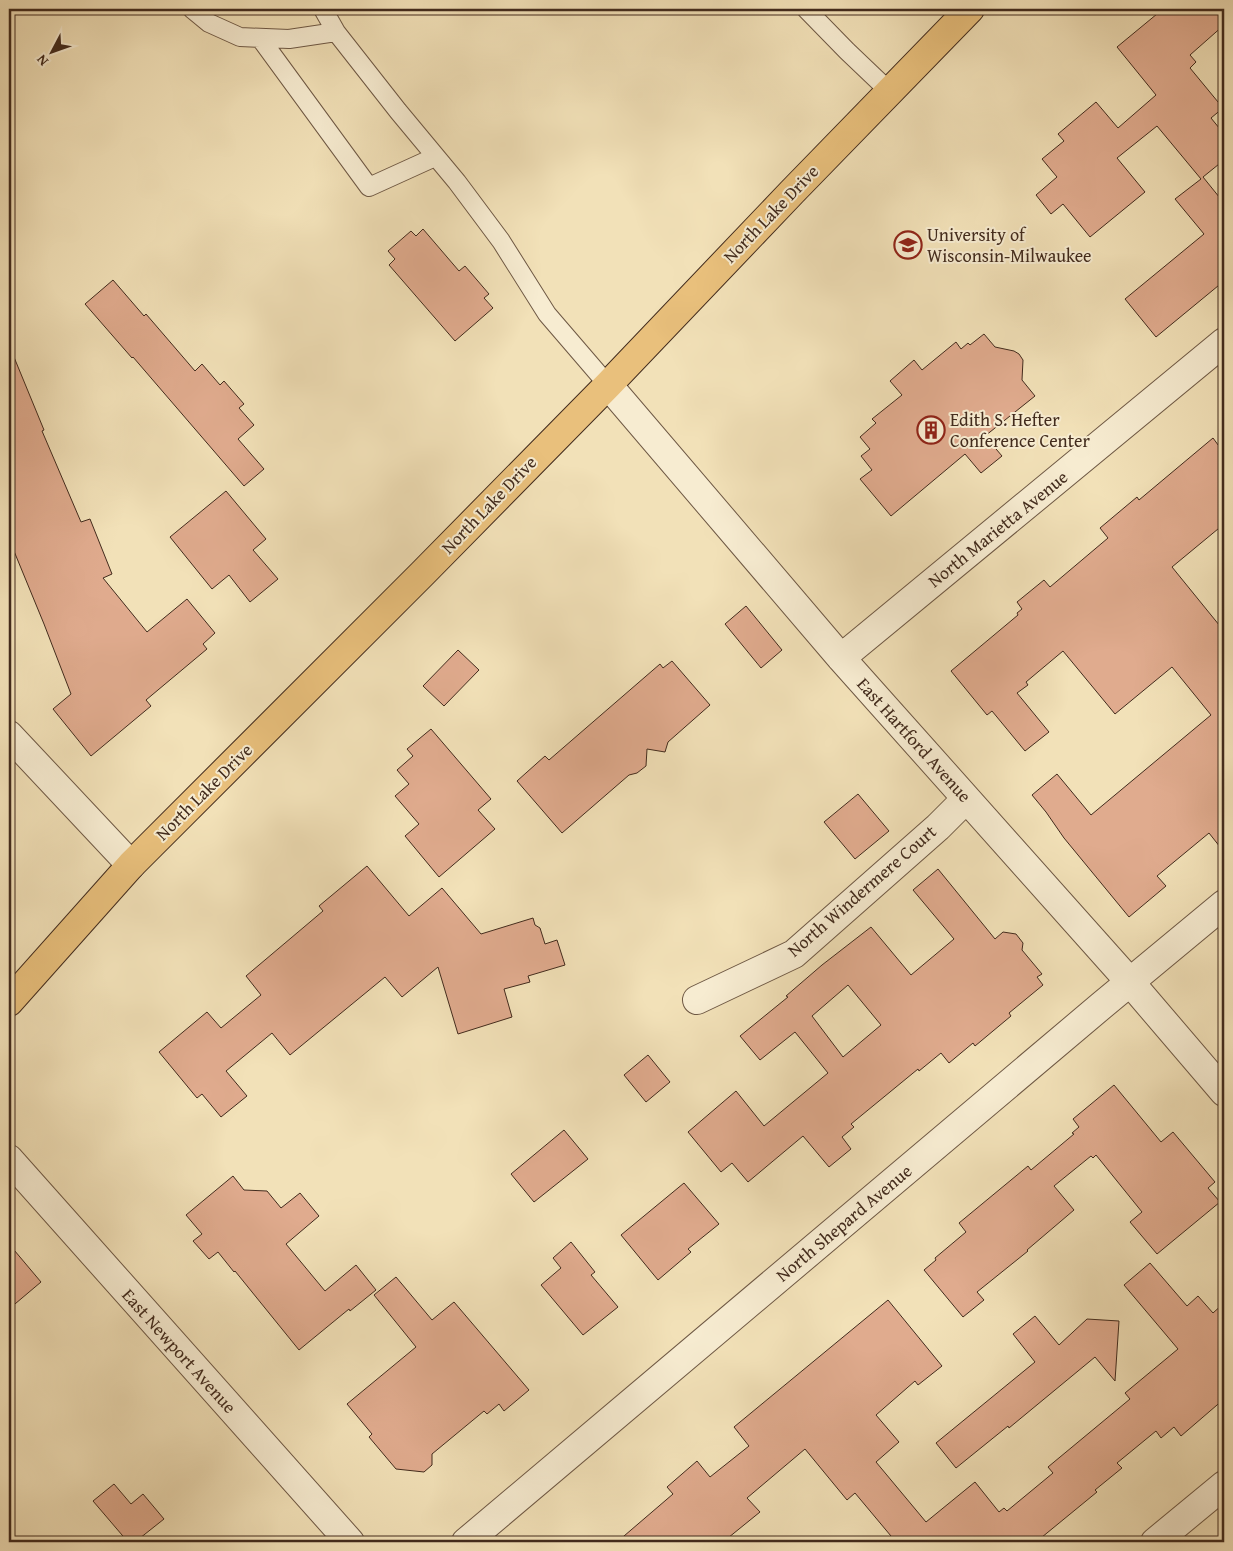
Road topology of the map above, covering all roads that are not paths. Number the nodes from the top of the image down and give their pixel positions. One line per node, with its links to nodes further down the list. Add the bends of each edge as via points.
1 (192, 9): 6 (lane, via 209,23 240,37)
2 (324, 9): 5 (lane)
3 (806, 9): 7 (lane)
4 (970, 9): 7 (main road, North Lake Drive)
5 (336, 32): 6 (lane, via 289,39); 8 (lane)
6 (260, 38): 8 (lane, via 369,187)
7 (890, 92): 10 (main road, North Lake Drive)
8 (435, 157): 10 (lane, via 501,241 547,314)
9 (1224, 342): 11 (street, North Marietta Avenue)
10 (608, 385): 11 (street, East Hartford Avenue); 14 (main road, North Lake Drive)
11 (841, 658): 13 (street, East Hartford Avenue)
12 (9, 735): 14 (street)
13 (966, 799): 16 (street, East Hartford Avenue); 17 (street, North Windermere Court, via 794,954)
14 (131, 865): 18 (main road, North Lake Drive)
15 (1224, 904): 16 (street, North Shepard Avenue)
16 (1130, 982): 19 (street, East Hartford Avenue); 23 (street, North Shepard Avenue)
17 (697, 1000)
18 (9, 1002)
19 (1224, 1092)
20 (9, 1159): 22 (street, East Newport Avenue)
21 (1224, 1485): 24 (street)
22 (350, 1542)
23 (466, 1542)
24 (1155, 1542)

